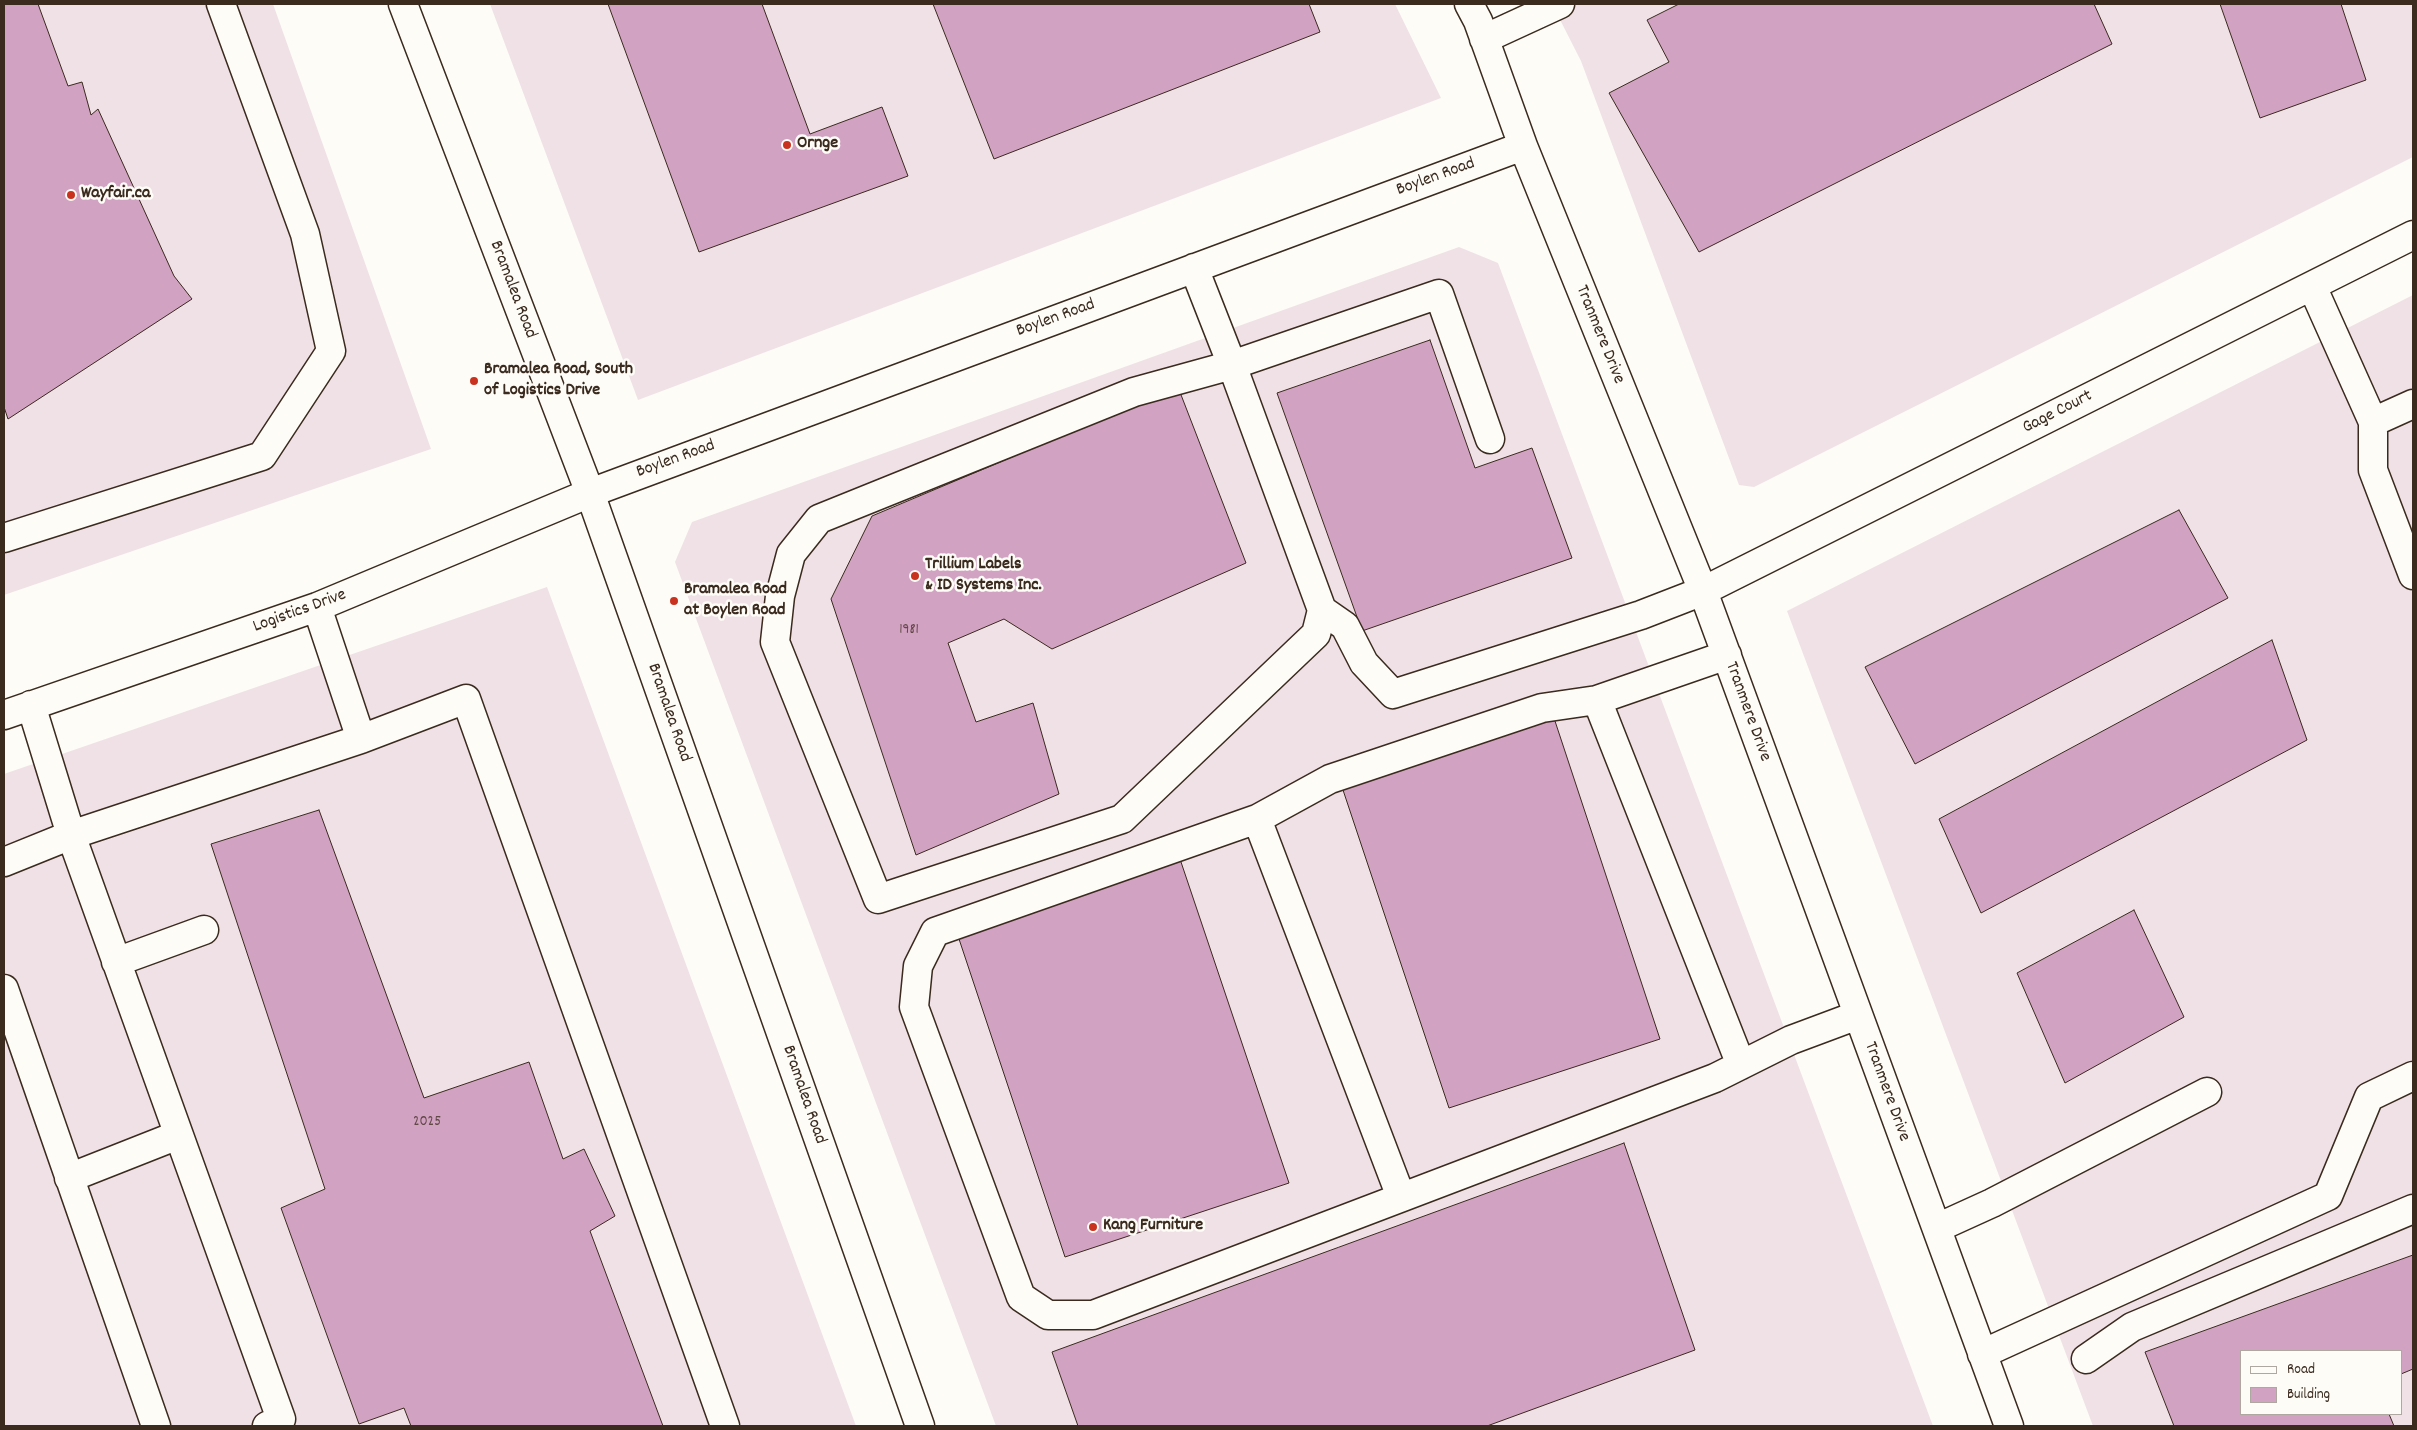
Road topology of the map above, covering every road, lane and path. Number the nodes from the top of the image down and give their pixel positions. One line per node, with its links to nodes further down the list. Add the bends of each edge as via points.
1 (221, 4): 15 (street, via 305,234 331,351 262,456)
2 (403, 4): 14 (street, Bramalea Road)
3 (1468, 4): 5 (street, Tranmere Drive)
4 (1560, 4): 5 (street)
5 (1484, 39): 6 (street, Tranmere Drive)
6 (1523, 146): 8 (street, Boylen Road); 17 (street, Tranmere Drive)
7 (2413, 235): 9 (street, Gage Court)
8 (1194, 268): 10 (street); 14 (street, Boylen Road)
9 (2312, 286): 12 (street); 17 (street, Gage Court)
10 (1232, 365): 13 (street, via 1439,294); 19 (street); 19 (street, via 1134,392 819,519 790,554 780,596 776,642 878,900 1122,819 1316,634)
11 (2413, 404): 12 (street)
12 (2373, 422): 16 (street, via 2373,470)
13 (1490, 439)
14 (590, 493): 18 (street, Logistics Drive); 45 (street, Bramalea Road)
15 (4, 538)
16 (2413, 575)
17 (1704, 591): 19 (street, Gage Court, via 1641,615 1393,694 1364,663 1345,626); 20 (street, Tranmere Drive)
18 (317, 607): 22 (street, Logistics Drive); 24 (street)
19 (1322, 610)
20 (1727, 655): 21 (street); 31 (street, Tranmere Drive)
21 (1597, 700): 25 (street, via 1542,708 1330,779); 32 (street)
22 (31, 705): 23 (street, Logistics Drive); 26 (street)
23 (4, 715)
24 (361, 739): 26 (street); 44 (street, via 466,699)
25 (1257, 819): 37 (street); 37 (street, via 935,932 918,966 914,1007 1021,1297 1048,1315 1093,1315)
26 (71, 835): 27 (street); 29 (street)
27 (4, 862)
28 (204, 930): 29 (street)
29 (116, 962): 35 (street)
30 (4, 989): 36 (street)
31 (1858, 1015): 32 (street, via 1791,1040); 39 (street, Tranmere Drive)
32 (1741, 1065): 37 (street, via 1715,1078)
33 (2413, 1076): 40 (street, via 2369,1097 2328,1196)
34 (2207, 1092): 39 (street)
35 (178, 1135): 36 (street); 42 (street)
36 (69, 1178): 43 (street)
37 (1402, 1198)
38 (2413, 1209): 41 (street, via 2132,1327)
39 (1937, 1228): 40 (street, Tranmere Drive)
40 (1982, 1354): 46 (street, Tranmere Drive)
41 (2086, 1358)
42 (281, 1424)
43 (156, 1426)
44 (725, 1426)
45 (920, 1426)
46 (2009, 1426)

